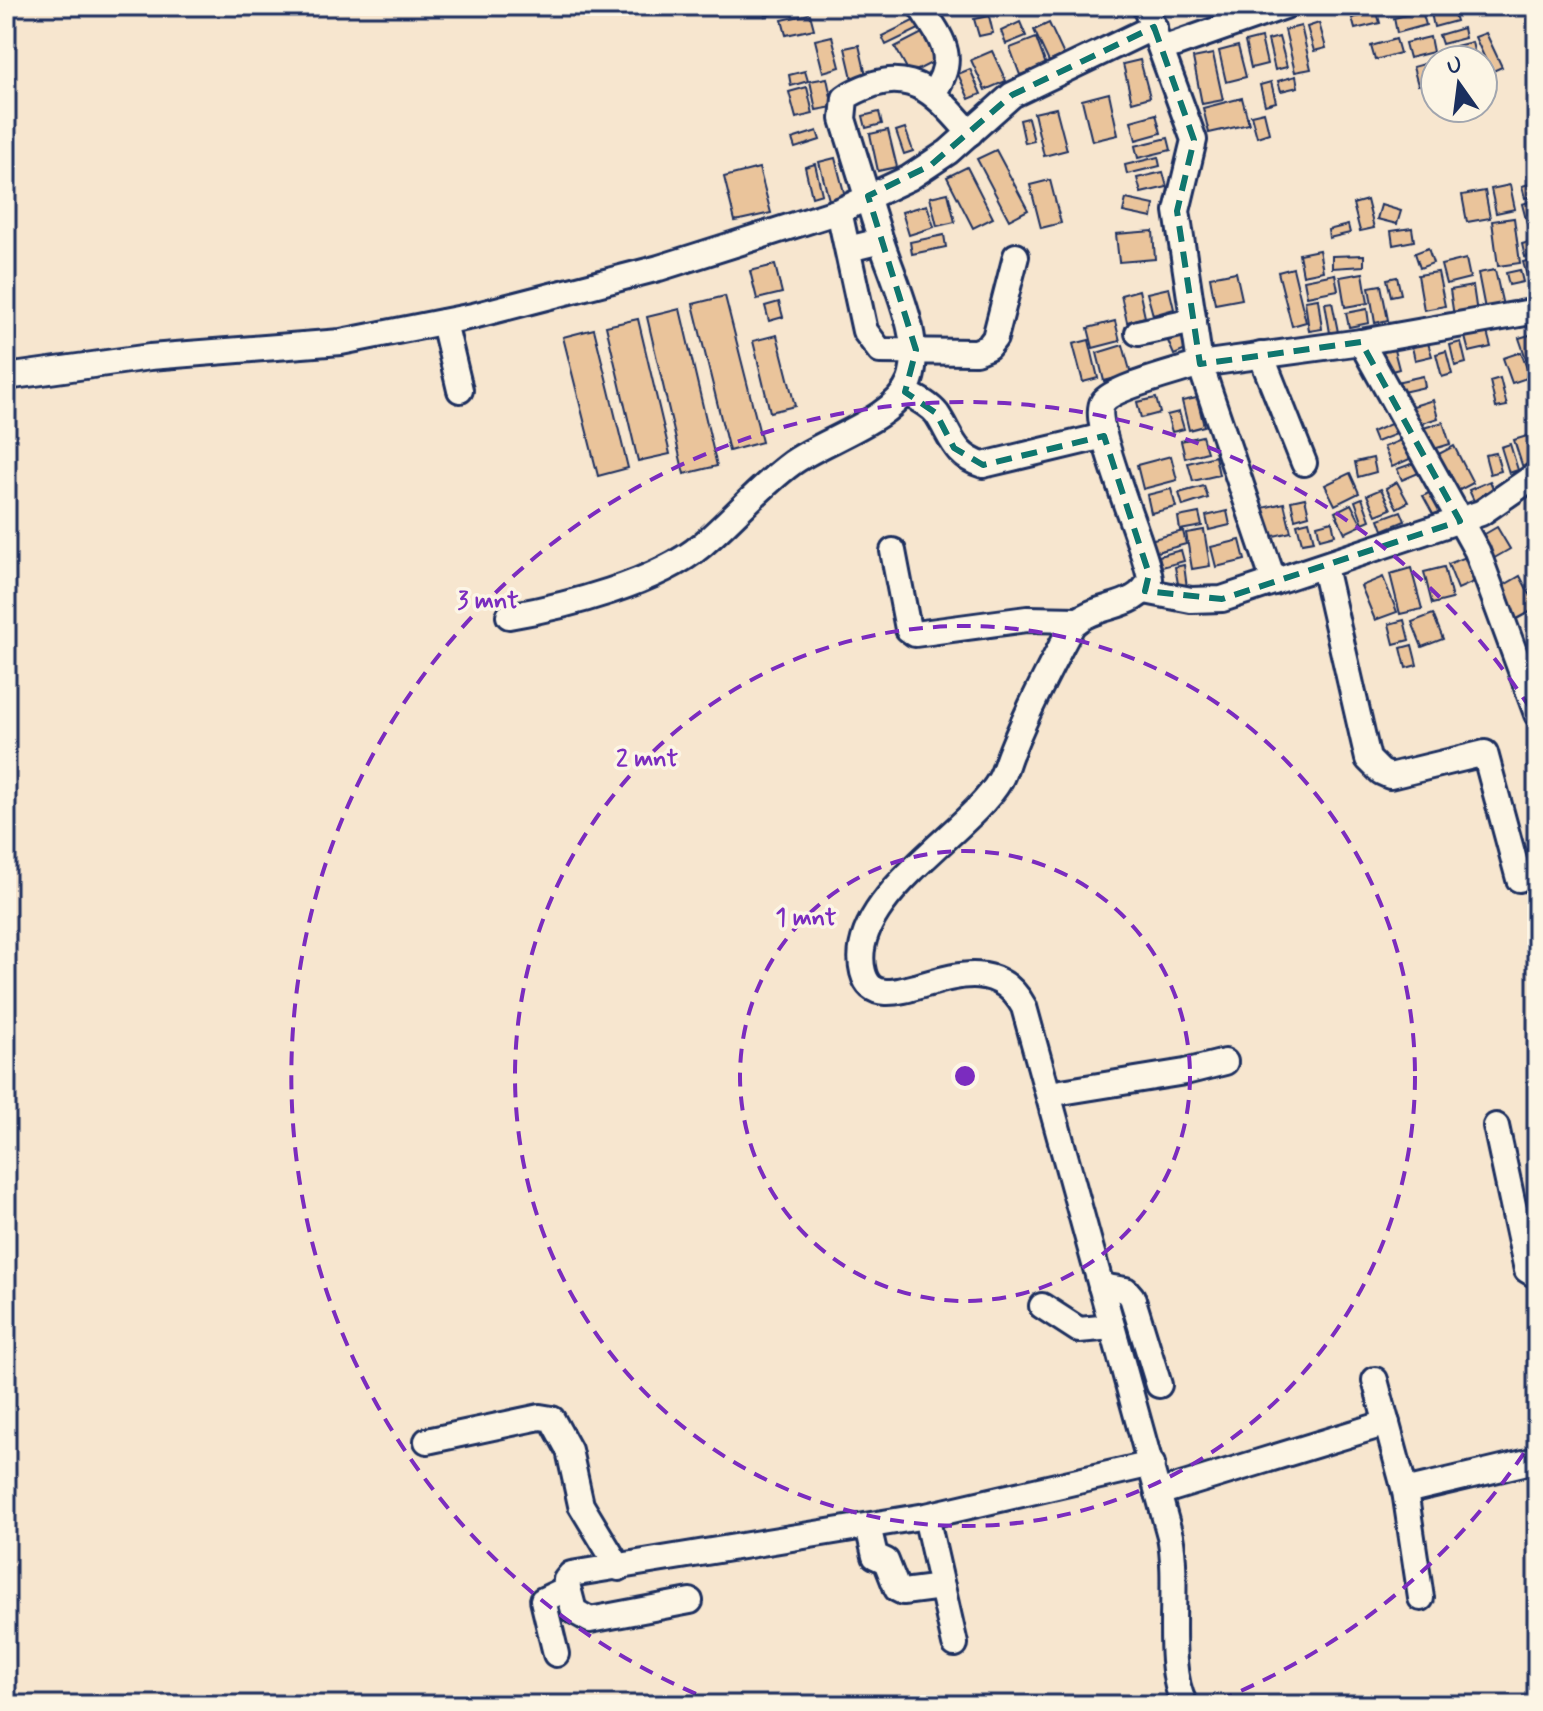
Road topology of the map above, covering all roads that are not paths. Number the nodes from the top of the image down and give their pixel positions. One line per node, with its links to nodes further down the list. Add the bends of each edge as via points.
1 (920, 6): 4 (street, via 945,49 945,76)
2 (1285, 6): 3 (street)
3 (1154, 27): 5 (street, via 1012,95); 12 (street, via 1194,140 1177,211)
4 (933, 93): 5 (street); 6 (street, via 907,80 893,80 845,98 841,112)
5 (970, 133): 6 (street, via 931,165)
6 (868, 196): 7 (street); 8 (street)
7 (839, 211): 9 (street); 13 (street, via 659,268)
8 (881, 241): 9 (street); 16 (street)
9 (848, 249): 16 (street, via 871,343 880,351)
10 (1016, 256): 16 (street, via 995,338 988,347 976,352)
11 (1537, 311): 15 (street)
12 (1194, 321): 14 (street); 18 (street)
13 (444, 322): 19 (street, via 341,342 150,357); 20 (street)
14 (1138, 333)
15 (1361, 342): 17 (street); 25 (street)
16 (916, 350): 21 (street)
17 (1261, 355): 18 (street); 23 (street)
18 (1200, 364): 22 (street, via 1108,397 1099,417); 28 (street)
19 (6, 377)
20 (460, 390)
21 (905, 392): 22 (street, via 936,413 954,448 983,465); 30 (street, via 892,406 793,462 700,547 653,573 569,605)
22 (1104, 436): 29 (street, via 1149,574)
23 (1304, 463)
24 (1537, 474): 25 (street, via 1498,503)
25 (1460, 521): 27 (street); 32 (street, via 1493,587)
26 (893, 551): 31 (street, via 908,629 915,634 1027,619)
27 (1324, 567): 28 (street); 33 (street, via 1368,759 1390,776 1485,753)
28 (1274, 582): 29 (street, via 1206,600)
29 (1145, 591): 31 (street)
30 (509, 616)
31 (1078, 620): 35 (street, via 1000,780 892,894 870,924 861,961 869,985 878,991 894,993 972,974 1006,983 1030,1022)
32 (1537, 714)
33 (1519, 879)
34 (1225, 1062): 35 (street)
35 (1049, 1094): 38 (street)
36 (1496, 1126): 37 (street, via 1527,1270)
37 (1537, 1276)
38 (1101, 1286): 40 (street); 42 (street, via 1126,1290 1132,1297)
39 (1042, 1306): 40 (street, via 1079,1330)
40 (1112, 1327): 46 (street)
41 (1375, 1380): 43 (street)
42 (1159, 1385)
43 (1387, 1423): 47 (street); 48 (street)
44 (427, 1441): 51 (street, via 540,1417 552,1419 569,1450 581,1505)
45 (1536, 1460): 47 (street)
46 (1152, 1464): 48 (street); 49 (street)
47 (1405, 1491): 54 (street)
48 (1158, 1493): 58 (street, via 1175,1569 1175,1675)
49 (926, 1516): 50 (street); 52 (street)
50 (868, 1526): 51 (street); 52 (street, via 875,1556 886,1561 897,1589)
51 (619, 1568): 53 (street, via 571,1574)
52 (942, 1587): 56 (street)
53 (566, 1589): 55 (street, via 574,1611 590,1620); 57 (street, via 543,1600)
54 (1421, 1598)
55 (690, 1601)
56 (955, 1644)
57 (556, 1654)
58 (1185, 1705)

